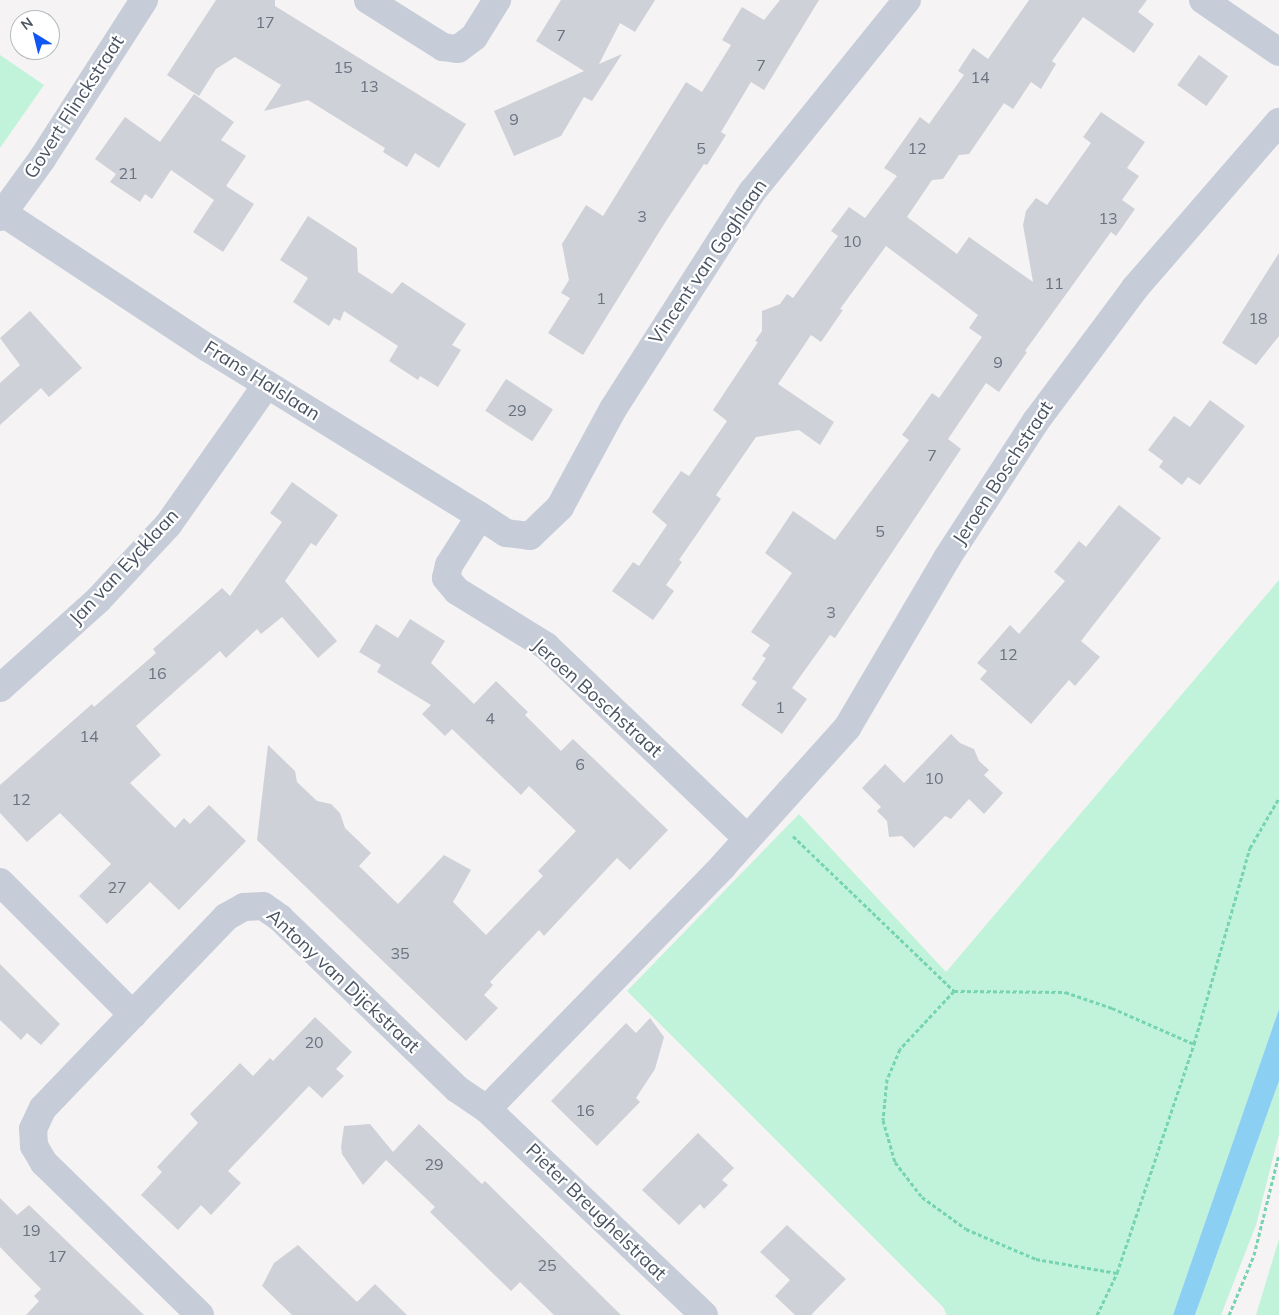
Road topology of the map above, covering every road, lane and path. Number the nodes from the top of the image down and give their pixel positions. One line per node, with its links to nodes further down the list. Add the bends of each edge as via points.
1 (144, 0): 8 (street, Govert Flinckstraat, via 42,159)
2 (368, 0): 3 (street, via 443,47 458,49 474,37)
3 (497, 0)
4 (907, 0): 11 (street, Vincent van Goghlaan, via 752,192 613,408 560,507)
5 (1203, 0): 6 (street)
6 (1279, 52)
7 (1279, 122): 14 (street, Jeroen Boschstraat, via 1135,288 1090,346 985,496 847,728)
8 (1, 214): 9 (street, Frans Halslaan)
9 (267, 384): 10 (street, Frans Halslaan); 12 (street, Jan van Eycklaan, via 168,524 98,600)
10 (480, 516): 11 (street, Frans Halslaan, via 506,533); 15 (street, Jeroen Boschstraat, via 449,566 446,578 457,591 546,646)
11 (530, 536)
12 (0, 688)
13 (1279, 798): 19 (path, via 1250,848)
14 (768, 813): 15 (street, Jeroen Boschstraat); 17 (path)
15 (746, 837): 20 (street, Jeroen Boschstraat, via 716,873)
16 (0, 882): 18 (street)
17 (954, 991): 19 (path, via 1065,992 1112,1008); 22 (path, via 900,1049 887,1079 883,1120 895,1162 922,1197 966,1229 1036,1258)
18 (133, 1015): 20 (street, Antony van Dijckstraat, via 226,917 244,907 263,906 280,918 457,1089); 23 (street, Antony van Dijckstraat, via 43,1108 33,1128 34,1146 44,1163)
19 (1194, 1044): 22 (path)
20 (487, 1109): 24 (street, Pieter Breughelstraat)
21 (1279, 1154): 26 (path, via 1254,1255)
22 (1118, 1273): 25 (path)
23 (200, 1315)
24 (704, 1315)
25 (1097, 1315)
26 (1228, 1315)

